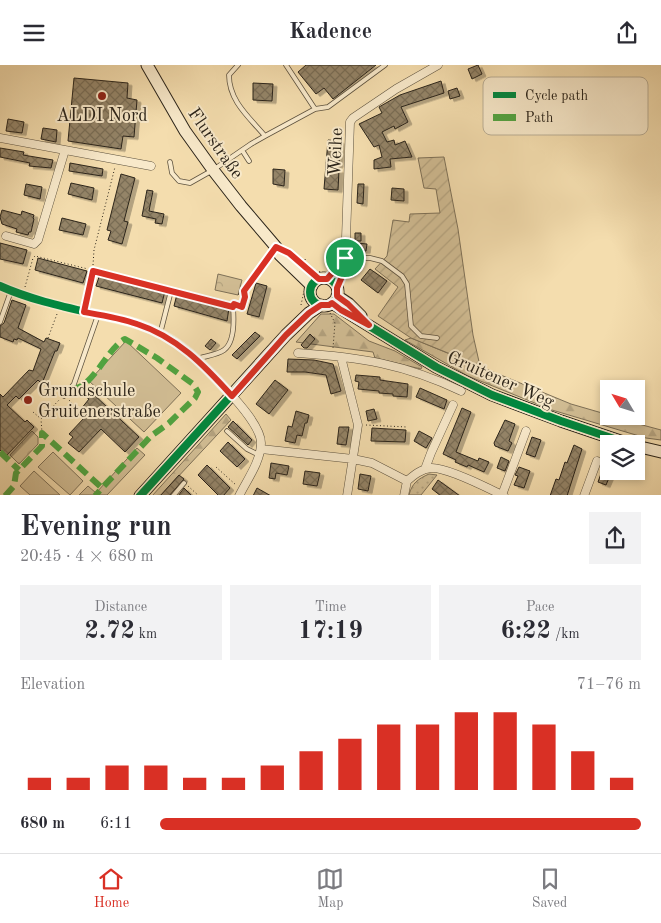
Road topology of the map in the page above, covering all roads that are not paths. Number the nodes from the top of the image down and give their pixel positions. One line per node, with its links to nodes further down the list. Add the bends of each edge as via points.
1 (147, 65): 14 (main road, Flurstraße, via 185,131)
2 (238, 65): 7 (lane, via 229,75 229,85 236,102)
3 (286, 65): 6 (lane)
4 (386, 65): 6 (lane, via 328,107)
5 (438, 65): 16 (street, Weihe, via 396,89 350,122 344,202)
6 (315, 109): 7 (lane)
7 (265, 136): 10 (lane)
8 (0, 138): 9 (street)
9 (65, 150): 13 (street); 15 (street, via 38,240 34,244)
10 (242, 150): 11 (lane); 14 (lane)
11 (249, 161)
12 (170, 162): 14 (lane, via 179,184 197,181)
13 (151, 166)
14 (213, 170): 18 (main road, Flurstraße, via 276,247 289,253)
15 (6, 236)
16 (345, 258): 18 (street); 22 (street, Weihe, via 346,267); 29 (lane, via 382,261 402,276 407,284 411,326 421,336)
17 (93, 271): 24 (lane)
18 (317, 283): 22 (main road, via 334,282); 22 (main road, via 314,302); 28 (main road)
19 (0, 286): 20 (street)
20 (11, 291): 24 (street); 26 (lane)
21 (171, 291): 27 (lane)
22 (332, 301): 28 (main road, via 309,313); 39 (main road, Gruitener Weg, via 341,310 436,367 492,395)
23 (233, 307): 32 (lane, via 232,333 226,348)
24 (84, 312): 25 (street)
25 (98, 315): 27 (street, via 138,324); 34 (lane, via 74,384)
26 (0, 322)
27 (160, 333): 32 (street)
28 (286, 335): 35 (main road)
29 (437, 338)
30 (298, 353): 31 (street)
31 (340, 357): 33 (street, via 397,366); 43 (street, via 358,425)
32 (197, 359): 35 (street)
33 (461, 391)
34 (64, 395)
35 (232, 396): 41 (street, via 257,429); 49 (main road)
36 (453, 405): 45 (street)
37 (227, 431): 41 (lane, via 247,449)
38 (526, 431): 53 (street)
39 (602, 435)
40 (645, 448): 42 (main road)
41 (260, 452): 43 (street); 48 (street)
42 (661, 452)
43 (353, 459): 46 (street, via 381,466); 51 (street)
44 (597, 461): 54 (street)
45 (425, 469): 46 (street); 53 (street, via 438,468)
46 (407, 481): 52 (street)
47 (184, 483): 50 (lane)
48 (240, 493)
49 (140, 495)
50 (173, 495)
51 (346, 495)
52 (404, 495)
53 (503, 495)
54 (584, 495)

